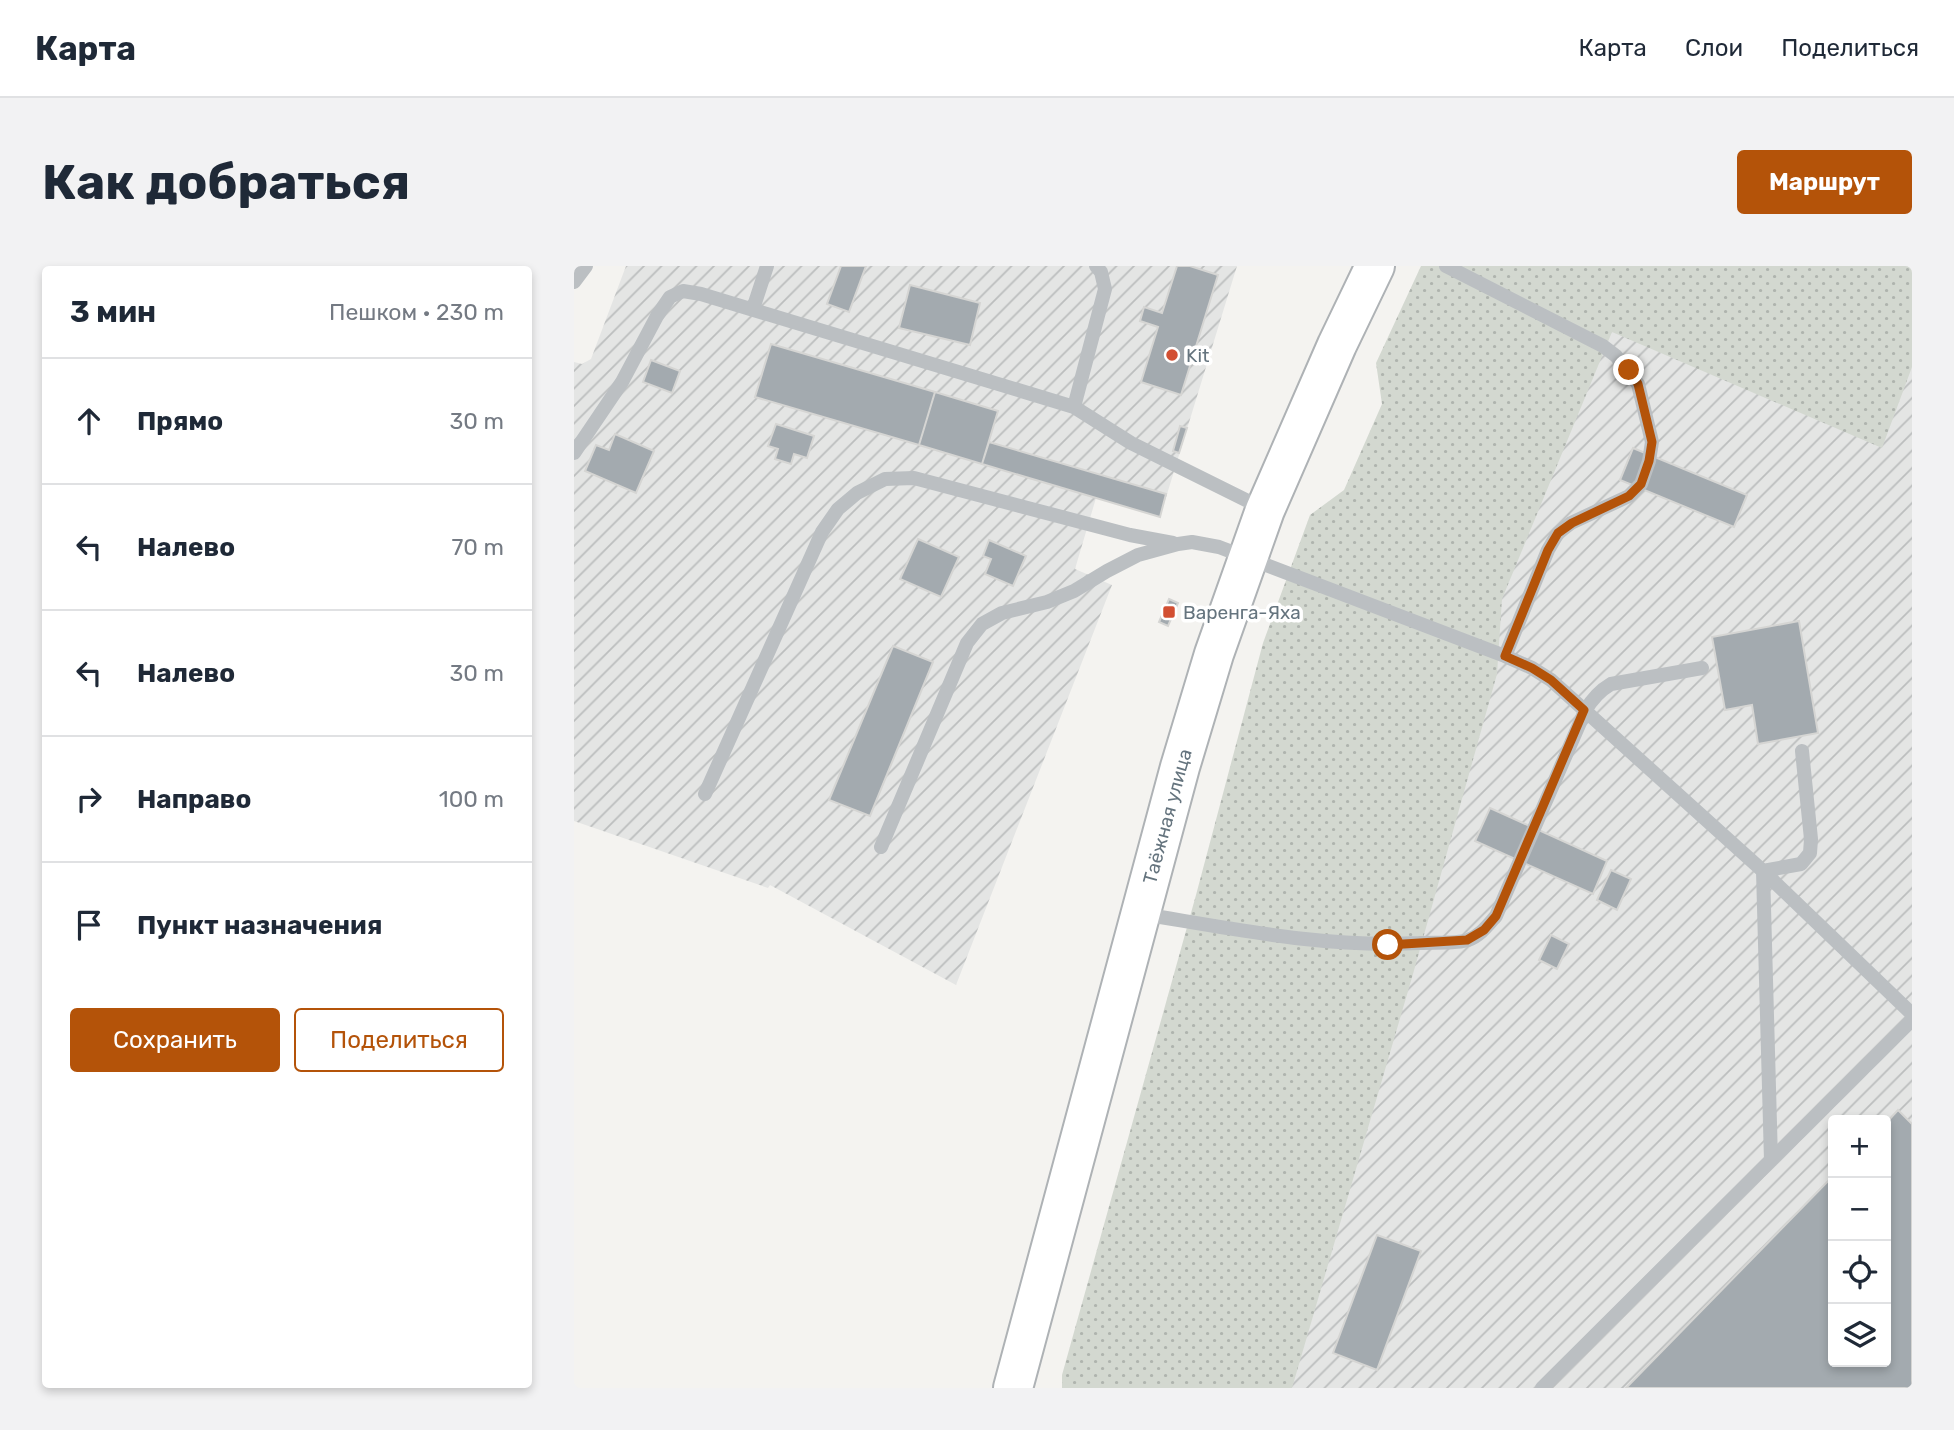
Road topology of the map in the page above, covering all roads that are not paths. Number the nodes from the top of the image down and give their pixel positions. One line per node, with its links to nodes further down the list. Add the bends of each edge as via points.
1 (586, 266): 6 (lane)
2 (767, 266): 7 (lane)
3 (1096, 266): 8 (lane, via 1105,289)
4 (1375, 266): 10 (highway, Таёжная улица)
5 (1446, 266): 13 (lane, via 1616,356 1638,384 1652,442 1641,484 1629,496 1558,533)
6 (574, 282)
7 (754, 309): 8 (lane); 9 (lane, via 683,291 670,297 622,382)
8 (1074, 407): 10 (lane, via 1130,443)
9 (574, 453)
10 (1265, 509): 12 (highway, Таёжная улица)
11 (1178, 544): 12 (lane, via 1208,544); 17 (lane, via 914,478 885,479 858,493 838,509 822,531); 18 (lane, via 1138,555 1074,592 1002,613 982,624 967,643)
12 (1247, 557): 13 (lane); 20 (highway, Таёжная улица, via 1180,767)
13 (1505, 656): 15 (lane, via 1551,680)
14 (1702, 668): 15 (lane, via 1611,684)
15 (1584, 710): 19 (lane); 20 (lane, via 1496,916 1467,940 1336,943)
16 (1802, 751): 19 (lane, via 1810,853 1801,864)
17 (705, 794)
18 (881, 847)
19 (1763, 871): 21 (lane); 23 (lane)
20 (1140, 913): 24 (highway, Таёжная улица)
21 (1912, 1014)
22 (1912, 1020): 23 (lane)
23 (1771, 1160): 25 (lane)
24 (1013, 1388)
25 (1542, 1388)

